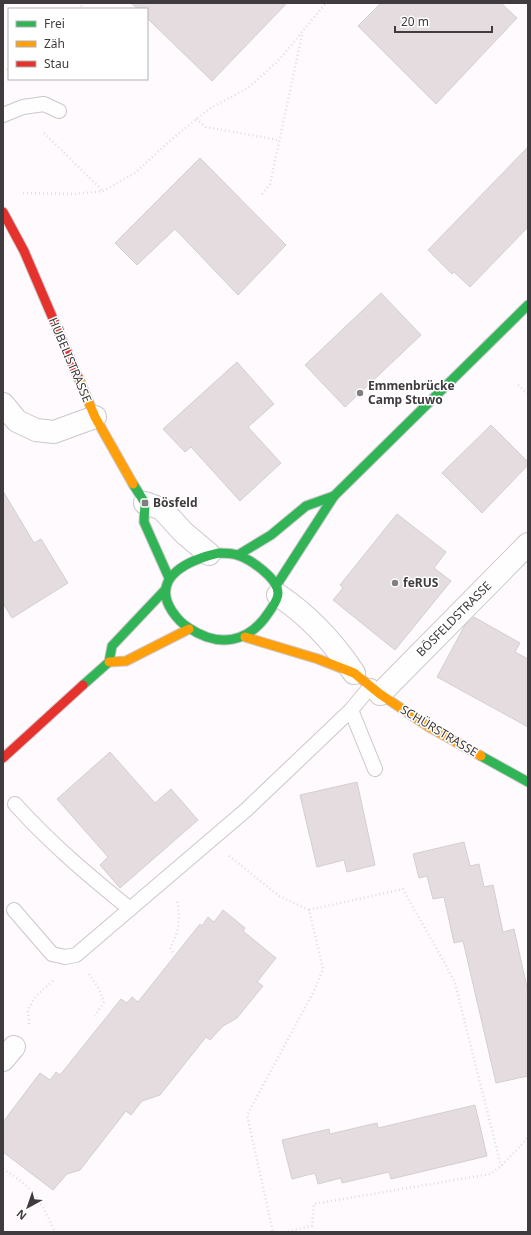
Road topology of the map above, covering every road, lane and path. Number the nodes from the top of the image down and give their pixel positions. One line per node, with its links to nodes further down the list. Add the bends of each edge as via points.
1 (326, 3): 2 (path)
2 (302, 33): 5 (path, via 279,60 248,88); 7 (path)
3 (59, 110): 4 (lane, via 44,104 23,107)
4 (3, 115)
5 (196, 119): 7 (path, via 206,127); 8 (path, via 135,174)
6 (40, 130): 8 (path)
7 (278, 140): 10 (path, via 270,184)
8 (103, 191): 9 (path)
9 (21, 194)
10 (262, 194)
11 (3, 212): 16 (main road, HÜBELISTRASSE, via 24,251)
12 (528, 305): 17 (main road)
13 (518, 385): 14 (path)
14 (528, 394)
15 (3, 404): 16 (street, via 17,421 36,430 54,432)
16 (95, 417): 18 (main road, HÜBELISTRASSE)
17 (334, 496): 21 (main road, via 306,506 271,535); 23 (main road)
18 (145, 503): 20 (street, via 162,509 184,533); 22 (main road, via 144,522)
19 (528, 544): 28 (street, BÖSFELDSTRASSE)
20 (209, 554): 21 (main road); 22 (main road, via 188,562)
21 (238, 555): 23 (main road, via 259,568)
22 (169, 578): 24 (main road)
23 (277, 590): 26 (main road, via 266,618 257,629); 28 (street, SCHÜRSTRASSE, via 340,652)
24 (164, 591): 25 (main road, via 173,614); 27 (main road, via 112,646)
25 (190, 629): 26 (main road, via 214,640 228,641); 27 (main road, via 126,661)
26 (245, 637): 28 (main road, SCHÜRSTRASSE, via 318,659)
27 (109, 662): 30 (main road)
28 (368, 684): 29 (lane); 32 (main road, SCHÜRSTRASSE, via 429,727)
29 (351, 710): 31 (lane); 34 (lane)
30 (3, 758)
31 (375, 769)
32 (528, 782)
33 (15, 804): 36 (lane, via 44,836)
34 (212, 839): 35 (lane); 38 (path, via 224,852 279,896)
35 (164, 879): 36 (lane); 39 (path, via 177,901 179,924 170,948)
36 (130, 909): 40 (lane)
37 (14, 910): 40 (lane, via 52,954 65,957)
38 (309, 910): 44 (path, via 403,889 455,983); 47 (path, via 323,969 314,991 247,1115)
39 (173, 952)
40 (76, 955): 41 (path, via 99,989 104,1002); 42 (path, via 66,970 36,996 28,1009)
41 (95, 1016)
42 (30, 1032)
43 (528, 1138): 44 (path)
44 (502, 1166): 48 (path, via 490,1174 314,1204 312,1226)
45 (3, 1169): 46 (path, via 16,1177 43,1204)
46 (55, 1232)
47 (273, 1232)
48 (284, 1232)

